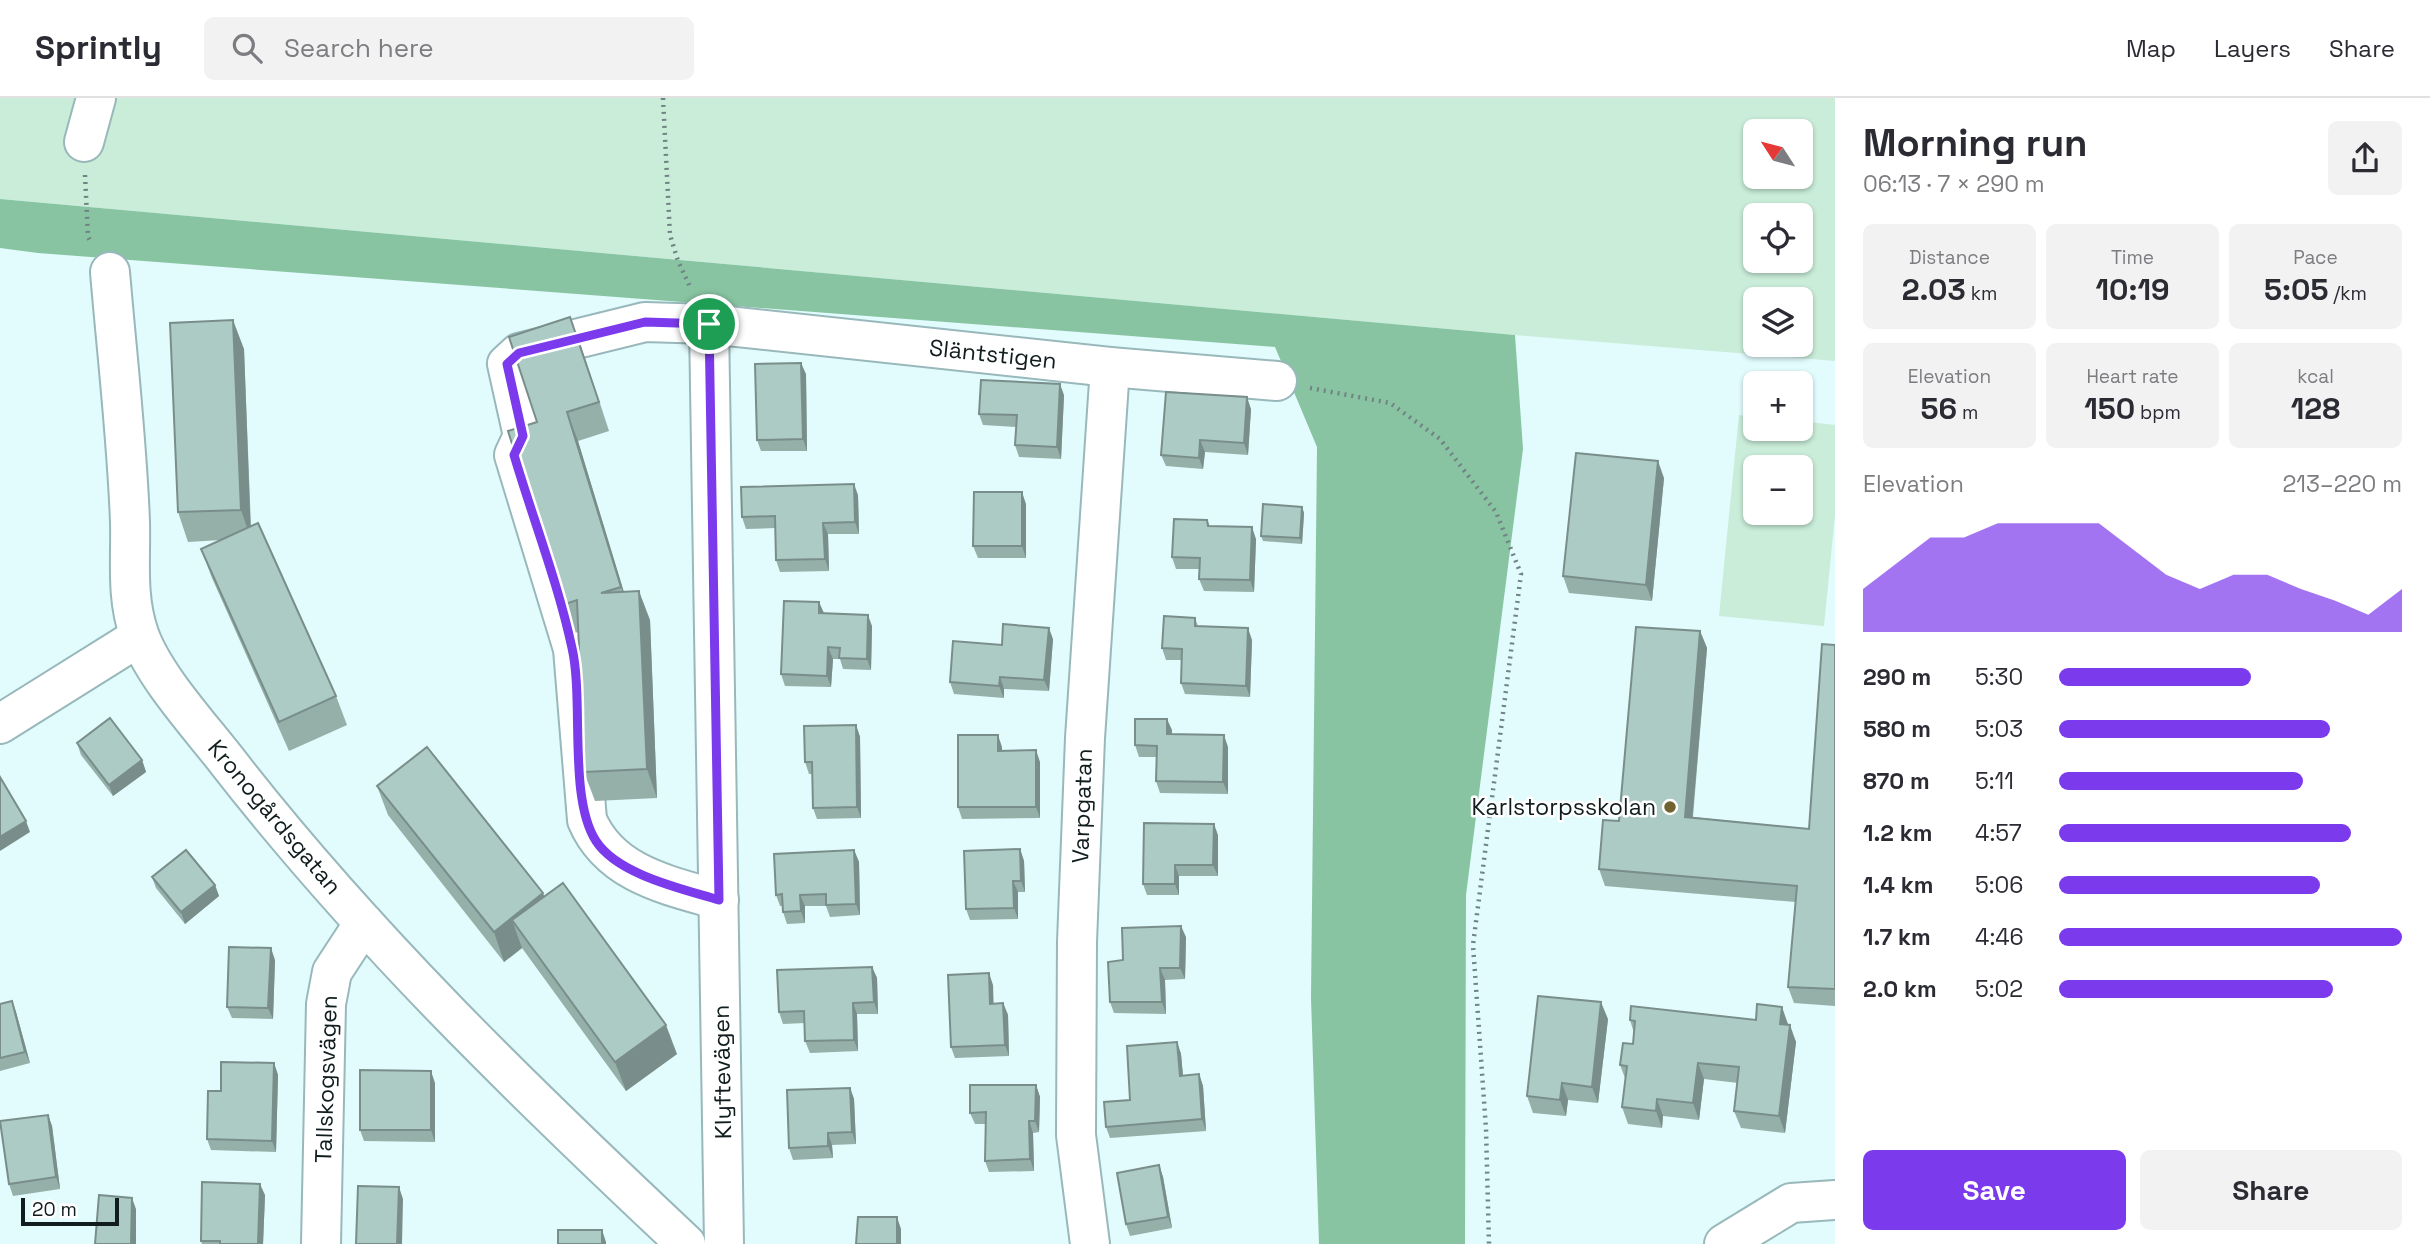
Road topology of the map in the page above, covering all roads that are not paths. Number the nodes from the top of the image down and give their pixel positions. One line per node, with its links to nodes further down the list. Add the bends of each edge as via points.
1 (96, 98): 2 (street)
2 (84, 142)
3 (110, 272): 7 (street, Kronogårdsgatan, via 130,522 129,599)
4 (709, 324): 5 (street, Släntstigen); 9 (street, Klyftevägen); 9 (street, via 645,322 519,353 507,364 523,436 514,455 573,649 587,820 597,843 623,864 653,880)
5 (1110, 367): 6 (street, Släntstigen); 15 (street, Varpgatan, via 1084,738 1077,942 1076,1135)
6 (1277, 381)
7 (139, 637): 8 (street); 10 (street, Kronogårdsgatan, via 170,688 276,825)
8 (0, 724)
9 (719, 900): 14 (street, Klyftevägen)
10 (364, 923): 12 (street, Tallskogsvägen, via 332,972 326,1004); 13 (street, Kronogårdsgatan, via 579,1143)
11 (1835, 1200): 16 (street, via 1791,1203)
12 (321, 1244)
13 (686, 1244)
14 (724, 1244)
15 (1090, 1244)
16 (1724, 1244)

